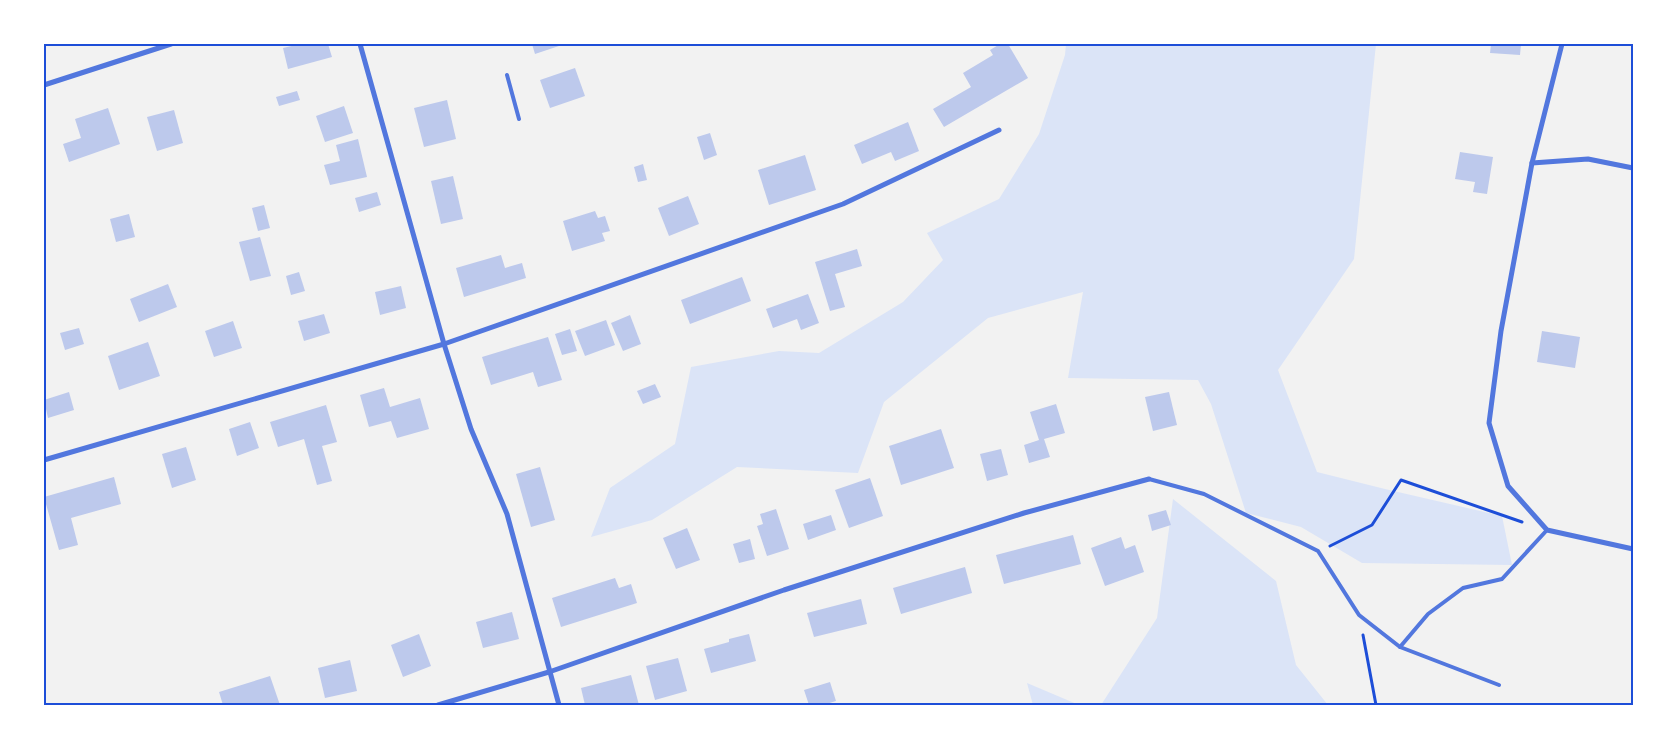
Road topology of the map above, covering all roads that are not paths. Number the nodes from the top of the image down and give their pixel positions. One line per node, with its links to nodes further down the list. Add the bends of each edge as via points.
1 (172, 44): 5 (street)
2 (360, 44): 10 (street)
3 (1562, 44): 8 (street)
4 (506, 76): 6 (lane)
5 (44, 85)
6 (519, 119)
7 (999, 130): 10 (street, via 843,204)
8 (1532, 163): 9 (street, via 1588,159); 13 (street, via 1488,423 1508,486)
9 (1633, 168)
10 (444, 344): 11 (street); 16 (street, via 471,430 507,514)
11 (44, 460)
12 (1149, 479): 15 (lane, via 1204,494 1318,551 1360,615); 16 (street, via 1024,512 793,587)
13 (1547, 530): 14 (street); 15 (lane, via 1502,579 1463,588 1428,614)
14 (1633, 549)
15 (1400, 647): 17 (lane)
16 (549, 672): 18 (street); 19 (street)
17 (1499, 685)
18 (438, 705)
19 (559, 705)

